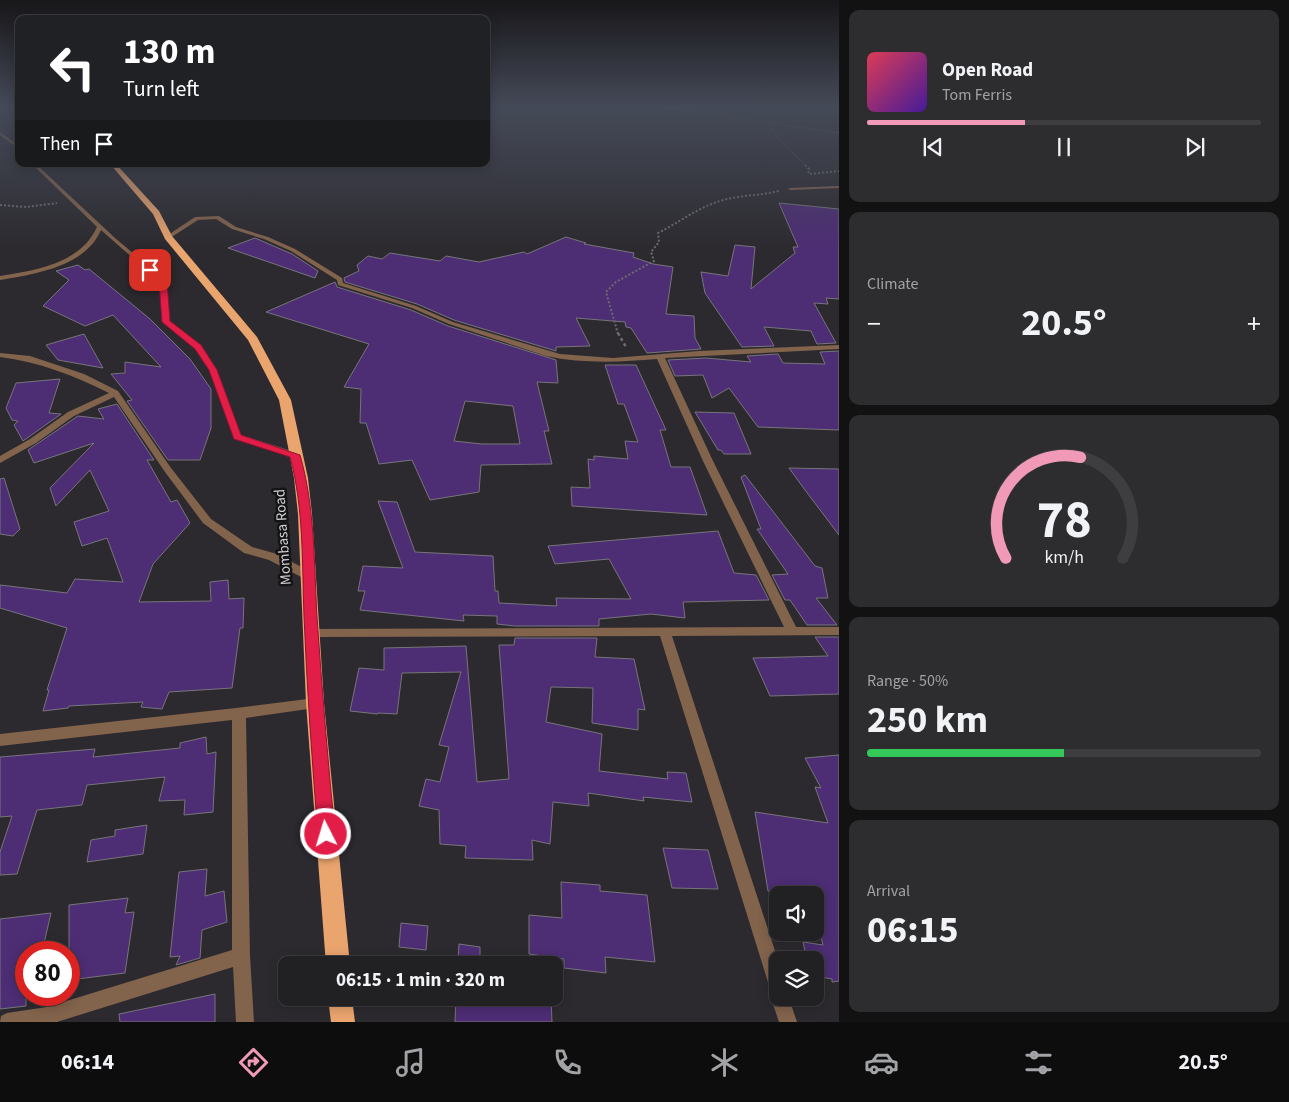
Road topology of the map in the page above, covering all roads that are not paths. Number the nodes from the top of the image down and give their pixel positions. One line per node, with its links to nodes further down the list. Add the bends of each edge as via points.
1 (37, 167): 5 (street)
2 (116, 167): 6 (highway, Mombasa Road, via 156,213)
3 (839, 187): 4 (street)
4 (790, 189)
5 (100, 226): 7 (street, via 82,252 70,259 32,272); 12 (street, via 163,281 166,322 198,347 213,370 237,436)
6 (168, 237): 10 (street, via 197,218 217,217 234,228 293,250 340,279 340,284 548,354 613,360); 12 (highway, Mombasa Road, via 252,339 285,400)
7 (0, 278)
8 (839, 347): 10 (street)
9 (0, 355): 11 (street, via 36,361)
10 (660, 356): 16 (street)
11 (115, 392): 13 (street, via 71,414); 14 (street, via 207,521 248,550 273,557)
12 (295, 455): 14 (highway, Mombasa Road, via 301,478)
13 (0, 460)
14 (309, 576): 17 (highway, Mombasa Road)
15 (839, 631): 16 (street)
16 (793, 632): 18 (street)
17 (311, 633): 18 (street); 19 (highway, Mombasa Road)
18 (665, 633): 24 (street)
19 (315, 703): 20 (street); 23 (highway, Mombasa Road)
20 (239, 715): 21 (street); 22 (street)
21 (0, 740)
22 (241, 956): 27 (street, via 47,1016); 28 (street)
23 (337, 956)
24 (769, 961)
25 (341, 1006): 29 (highway)
26 (783, 1006): 30 (street)
27 (7, 1022)
28 (244, 1022)
29 (342, 1022)
30 (788, 1022)

